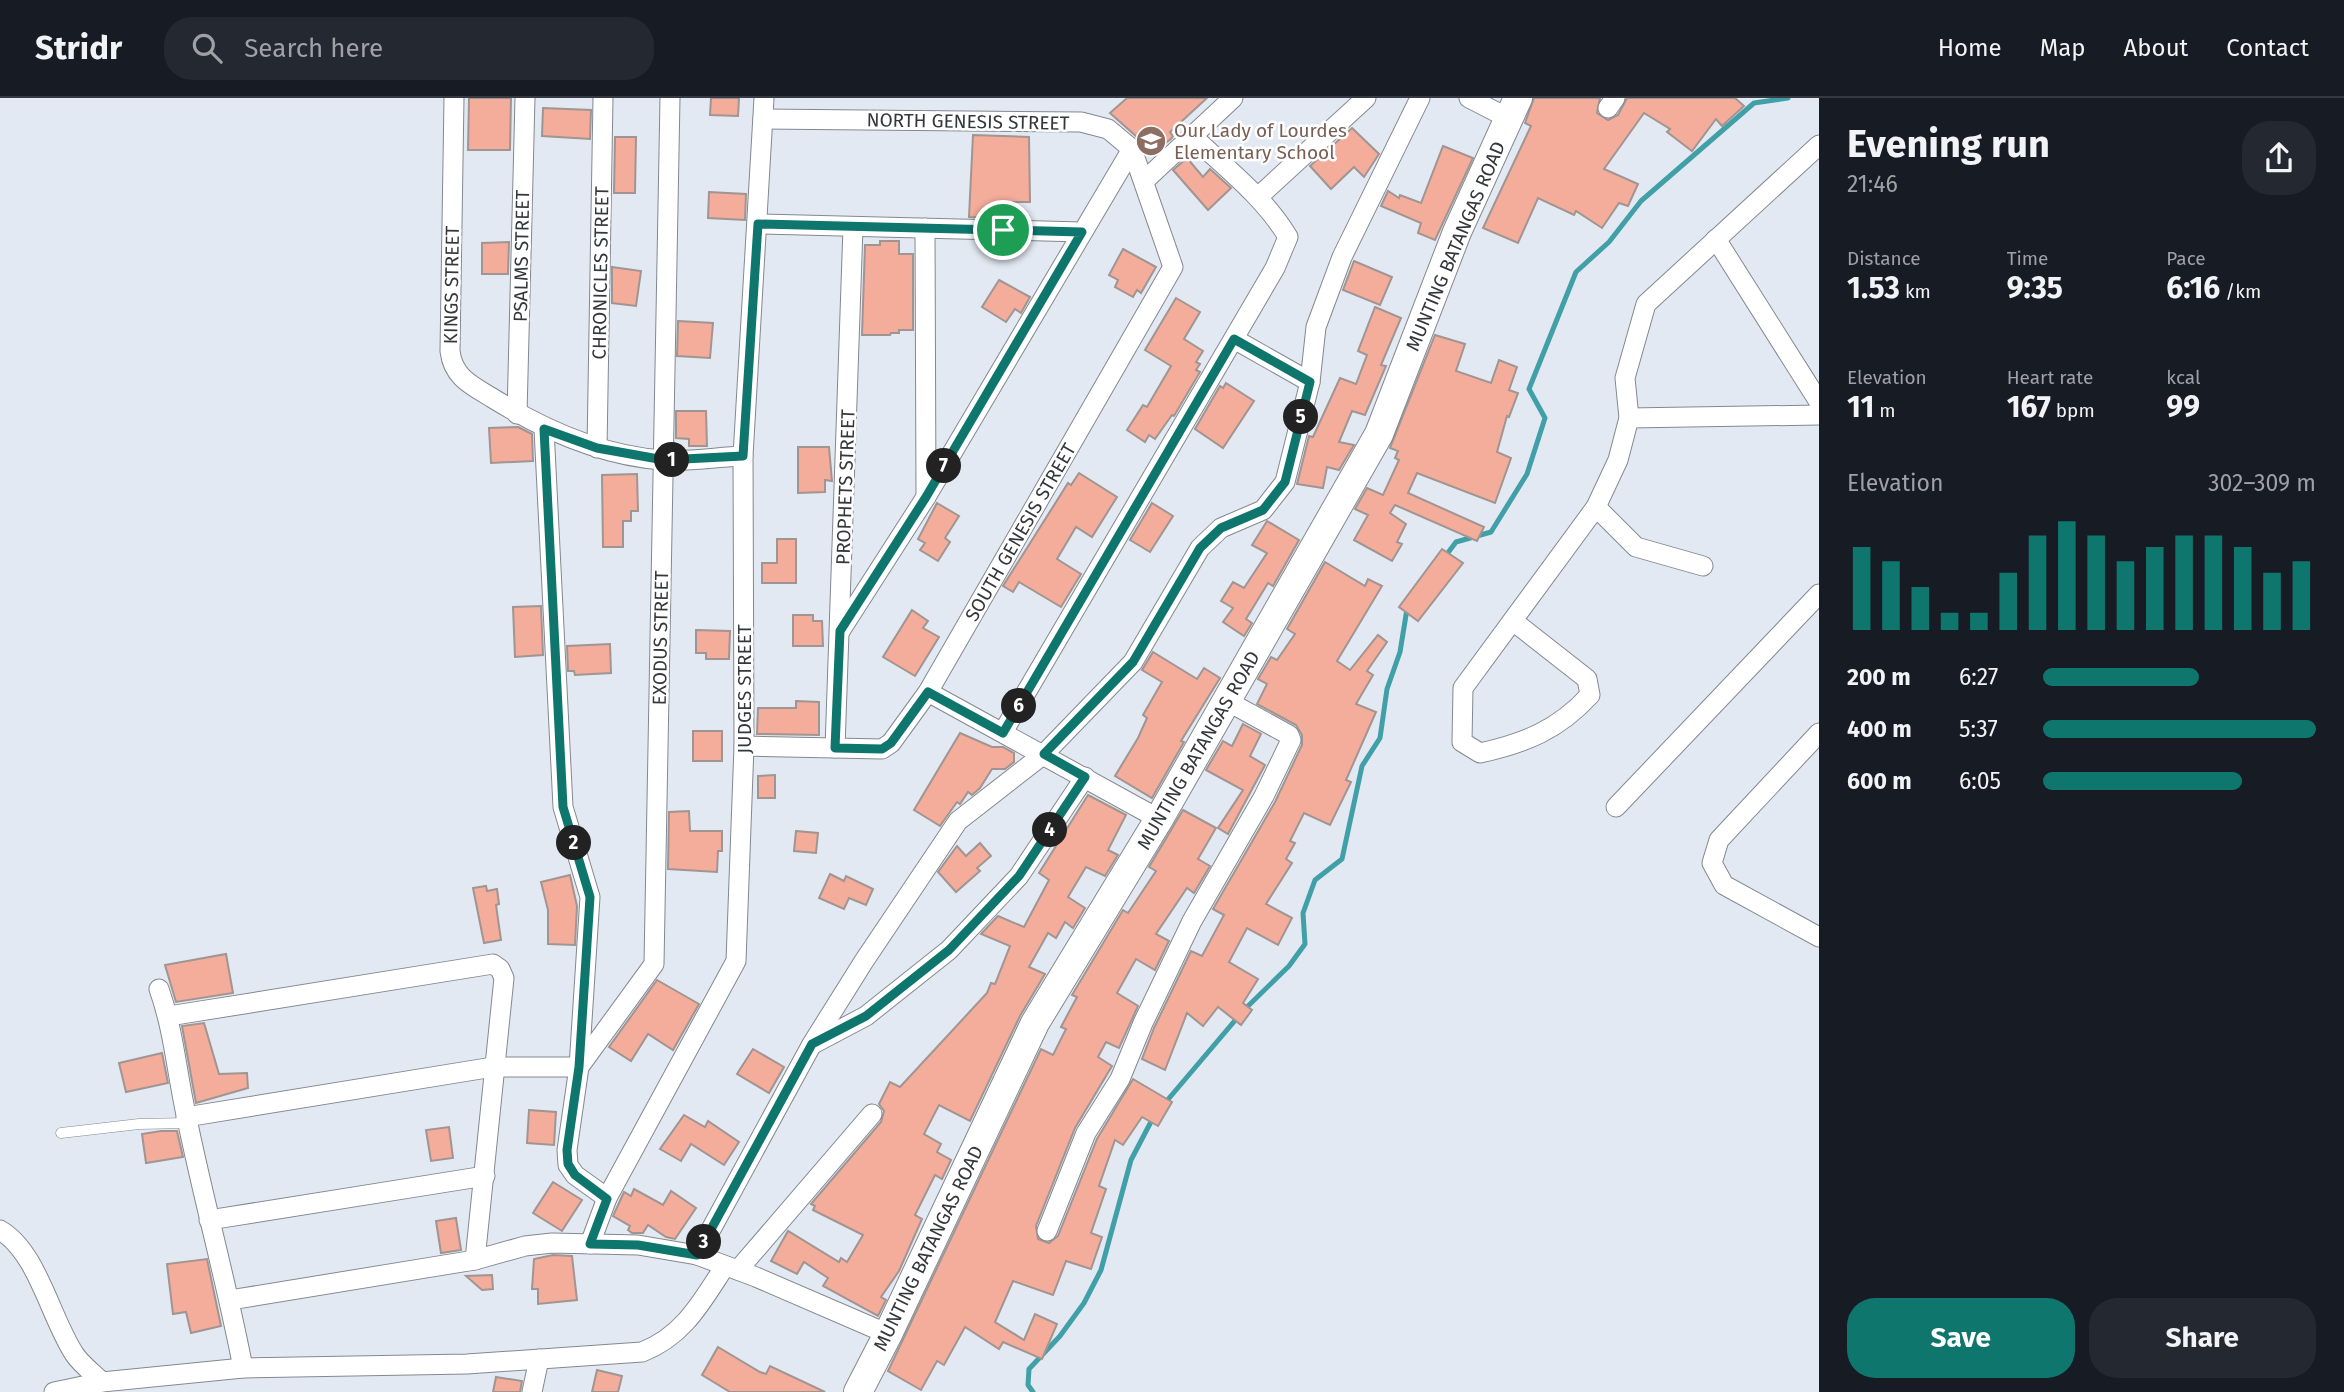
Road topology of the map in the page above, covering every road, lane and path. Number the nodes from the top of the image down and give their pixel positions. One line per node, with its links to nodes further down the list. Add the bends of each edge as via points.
1 (454, 98): 25 (street, KINGS STREET, via 452,365 462,379)
2 (525, 98): 25 (street, PSALMS STREET)
3 (603, 98): 29 (street, CHRONICLES STREET)
4 (670, 98): 31 (street, EXODUS STREET)
5 (764, 98): 11 (street, JUDGES STREET)
6 (1233, 98): 12 (street)
7 (1366, 98): 16 (street)
8 (1420, 98): 23 (street, via 1342,257 1316,327)
9 (1469, 98): 10 (street)
10 (1513, 108): 39 (street, MUNTING BATANGAS ROAD, via 1457,232 1379,434)
11 (762, 118): 14 (street, NORTH GENESIS STREET, via 1081,122 1108,129); 17 (street, JUDGES STREET)
12 (1192, 136): 15 (street); 16 (street)
13 (1819, 146): 21 (street)
14 (1132, 149): 15 (street); 20 (street)
15 (1144, 181): 38 (street, SOUTH GENESIS STREET, via 1173,267)
16 (1258, 197): 22 (street, via 1288,237)
17 (758, 224): 18 (street); 30 (street, JUDGES STREET)
18 (853, 227): 19 (street); 37 (street, PROPHETS STREET)
19 (925, 228): 20 (street); 32 (street)
20 (1082, 232): 32 (street)
21 (1716, 239): 24 (street); 27 (street, via 1646,304 1625,378)
22 (1234, 339): 23 (street); 40 (street)
23 (1310, 382): 44 (street, via 1285,482 1263,510 1221,528 1200,548 1133,662)
24 (1819, 402)
25 (517, 414): 28 (street, KINGS STREET)
26 (1819, 415): 27 (street)
27 (1629, 418): 33 (street, via 1618,460)
28 (544, 429): 29 (street, KINGS STREET); 53 (street, via 563,807 590,897)
29 (597, 448): 31 (street, KINGS STREET)
30 (743, 456): 31 (street, KINGS STREET); 42 (street, JUDGES STREET)
31 (664, 460): 53 (street, EXODUS STREET, via 654,964)
32 (926, 497): 37 (street)
33 (1596, 508): 34 (street, via 1636,547); 36 (street)
34 (1703, 566)
35 (1819, 594): 46 (street)
36 (1513, 621): 36 (street, via 1463,688 1462,742 1480,753 1519,745 1573,714 1590,695 1587,679)
37 (840, 631): 43 (street, PROPHETS STREET)
38 (928, 692): 40 (street); 43 (street, SOUTH GENESIS STREET, via 882,749)
39 (1227, 701): 47 (street, MUNTING BATANGAS ROAD); 61 (street, via 1290,735 1291,740 1192,921 1120,1079 1086,1133)
40 (1003, 733): 44 (street)
41 (1819, 733): 48 (street, via 1719,840 1712,863 1724,885)
42 (744, 746): 43 (street, SOUTH GENESIS STREET); 58 (street, JUDGES STREET, via 736,961)
43 (835, 748)
44 (1044, 754): 45 (street); 51 (street, via 958,821)
45 (1085, 777): 47 (street); 51 (street, via 1019,876 949,950 866,1016)
46 (1616, 807)
47 (1159, 818): 67 (street, MUNTING BATANGAS ROAD, via 1035,1023)
48 (1819, 937)
49 (159, 989): 50 (street)
50 (169, 1016): 52 (street, via 493,964 505,978); 55 (street)
51 (812, 1044): 63 (street)
52 (493, 1067): 53 (street); 55 (street); 57 (street)
53 (579, 1067): 58 (street, via 568,1164 575,1175)
54 (872, 1114): 65 (street)
55 (187, 1120): 56 (lane); 59 (street)
56 (61, 1133)
57 (485, 1176): 59 (street); 64 (street)
58 (607, 1199): 62 (street, JUDGES STREET)
59 (209, 1220): 66 (street)
60 (0, 1230): 70 (street, via 10,1236 40,1281 75,1355)
61 (1047, 1231)
62 (590, 1244): 63 (street, via 638,1245); 64 (street, via 526,1246)
63 (697, 1255): 65 (street)
64 (475, 1260): 66 (street)
65 (732, 1268): 67 (street); 68 (street, via 688,1322 654,1348)
66 (230, 1300): 69 (street)
67 (888, 1334): 73 (street, MUNTING BATANGAS ROAD)
68 (539, 1359): 69 (street); 72 (street)
69 (243, 1368): 70 (street)
70 (102, 1382): 71 (street)
71 (54, 1392)
72 (532, 1392)
73 (858, 1392)

